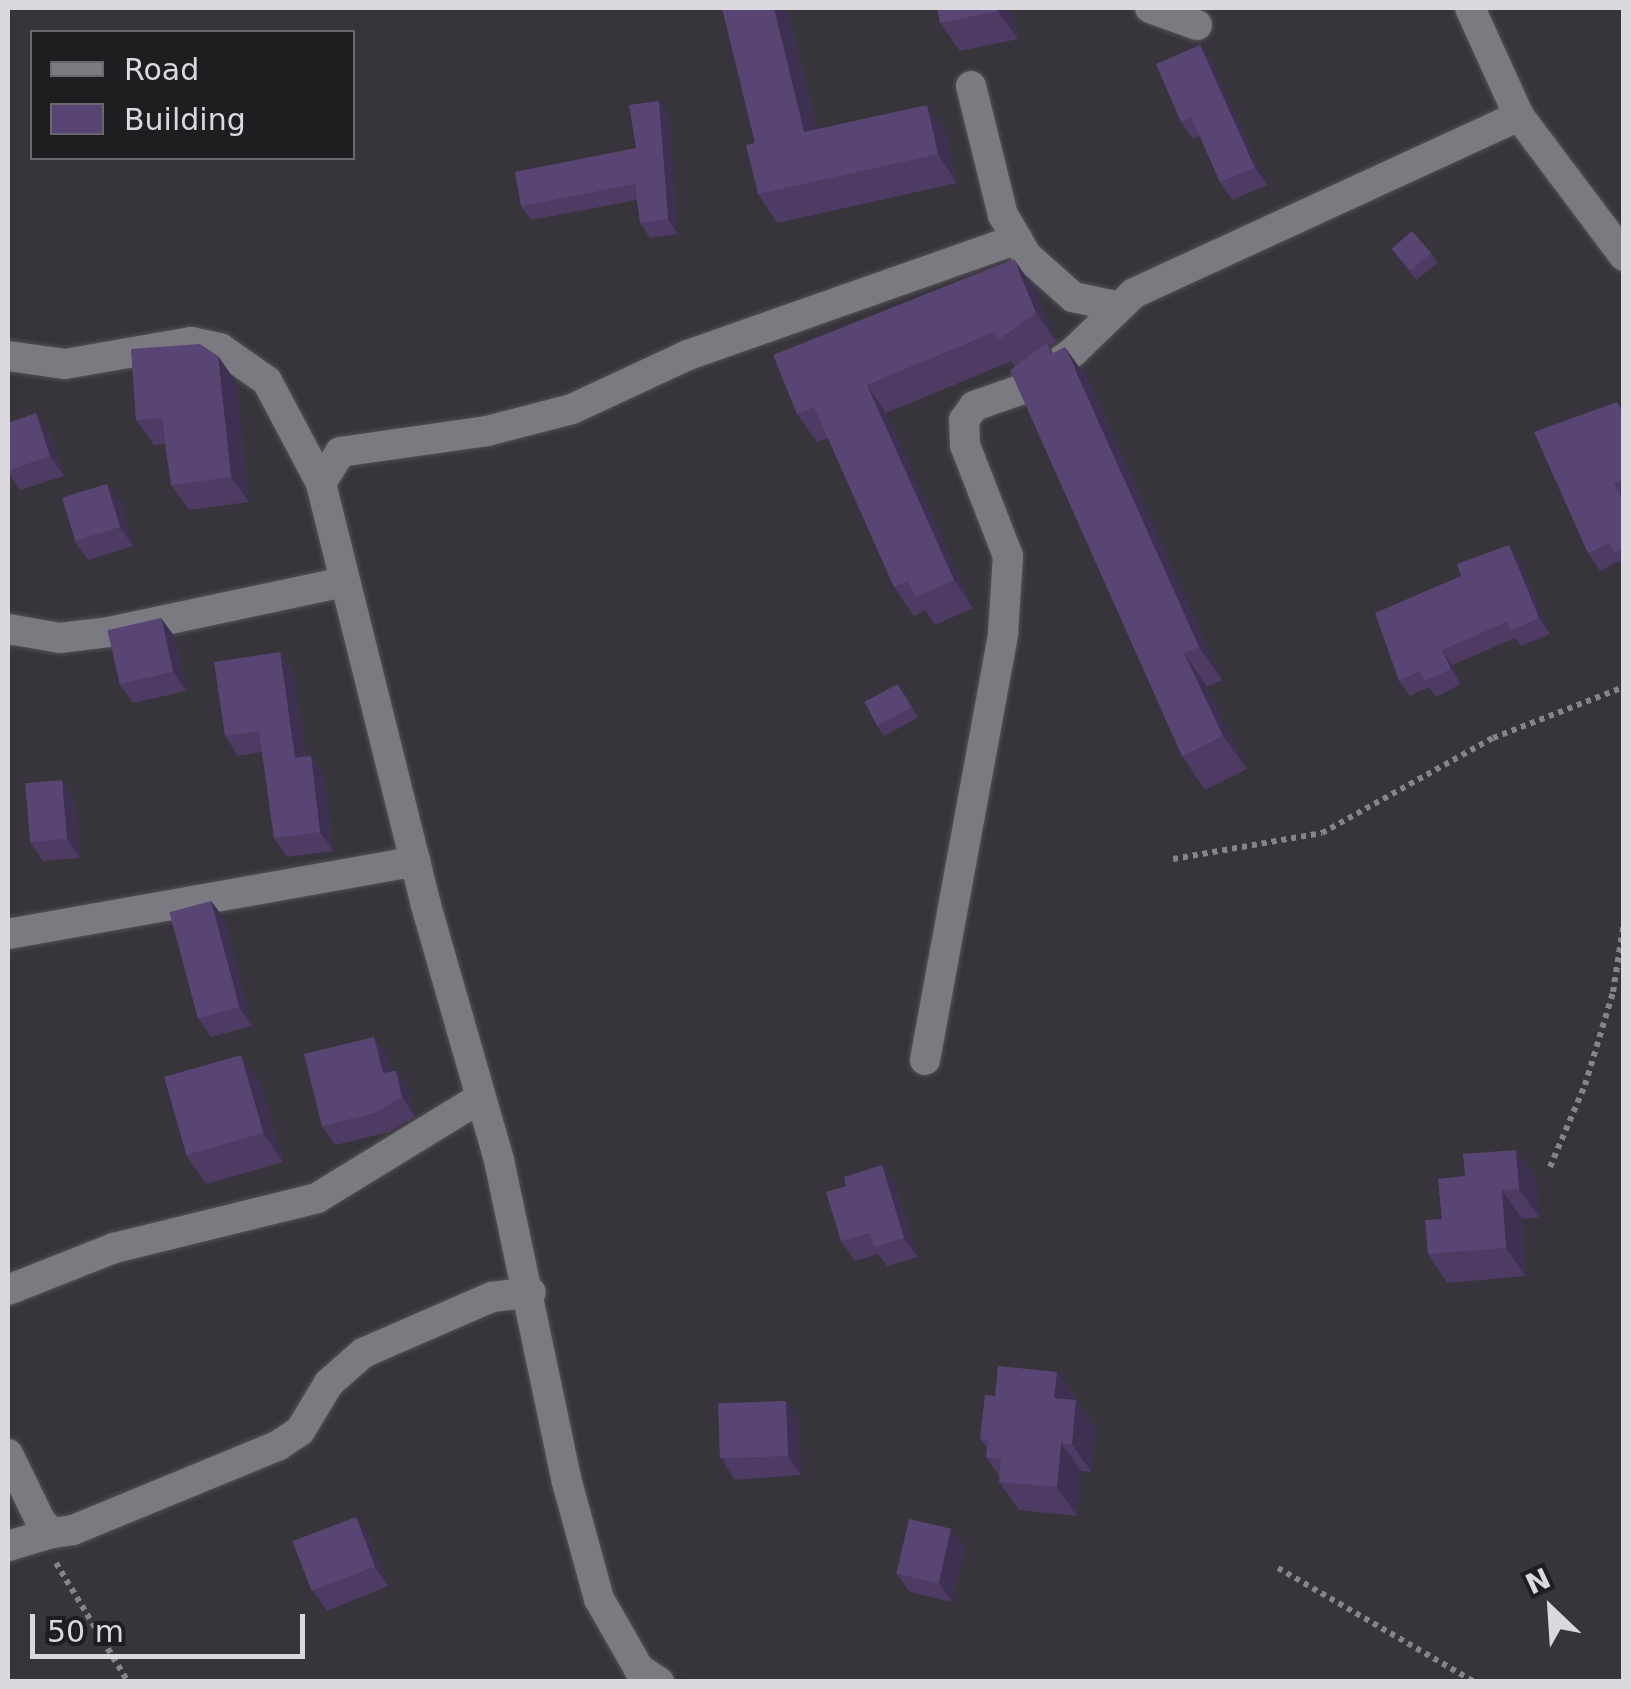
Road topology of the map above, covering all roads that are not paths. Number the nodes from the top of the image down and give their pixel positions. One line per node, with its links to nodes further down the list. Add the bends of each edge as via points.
1 (1150, 8): 3 (street)
2 (1470, 8): 5 (street)
3 (1197, 26)
4 (971, 86): 6 (street, via 984,154)
5 (1519, 116): 7 (street); 8 (street)
6 (1017, 238): 8 (street, via 1073,298); 10 (street, via 688,355 572,410 487,431 340,452)
7 (1624, 256)
8 (1116, 306): 15 (street, via 1074,352 1020,390 974,406 964,420 965,446 1008,556 1004,614)
9 (8, 356): 10 (street, via 65,364 192,342 220,348 268,381)
10 (320, 483): 11 (street)
11 (344, 582): 12 (street, via 109,632 60,638); 13 (street, via 374,678)
12 (8, 629)
13 (416, 862): 14 (street); 16 (street)
14 (8, 934)
15 (925, 1060)
16 (480, 1098): 17 (street, via 316,1198 114,1248); 18 (street)
17 (8, 1290)
18 (531, 1292): 20 (street, via 492,1297 363,1353 329,1384 300,1431 279,1446 108,1517); 22 (street, via 566,1478 599,1600 639,1669)
19 (8, 1454): 20 (street)
20 (47, 1534): 21 (street)
21 (8, 1546)
22 (659, 1682)

